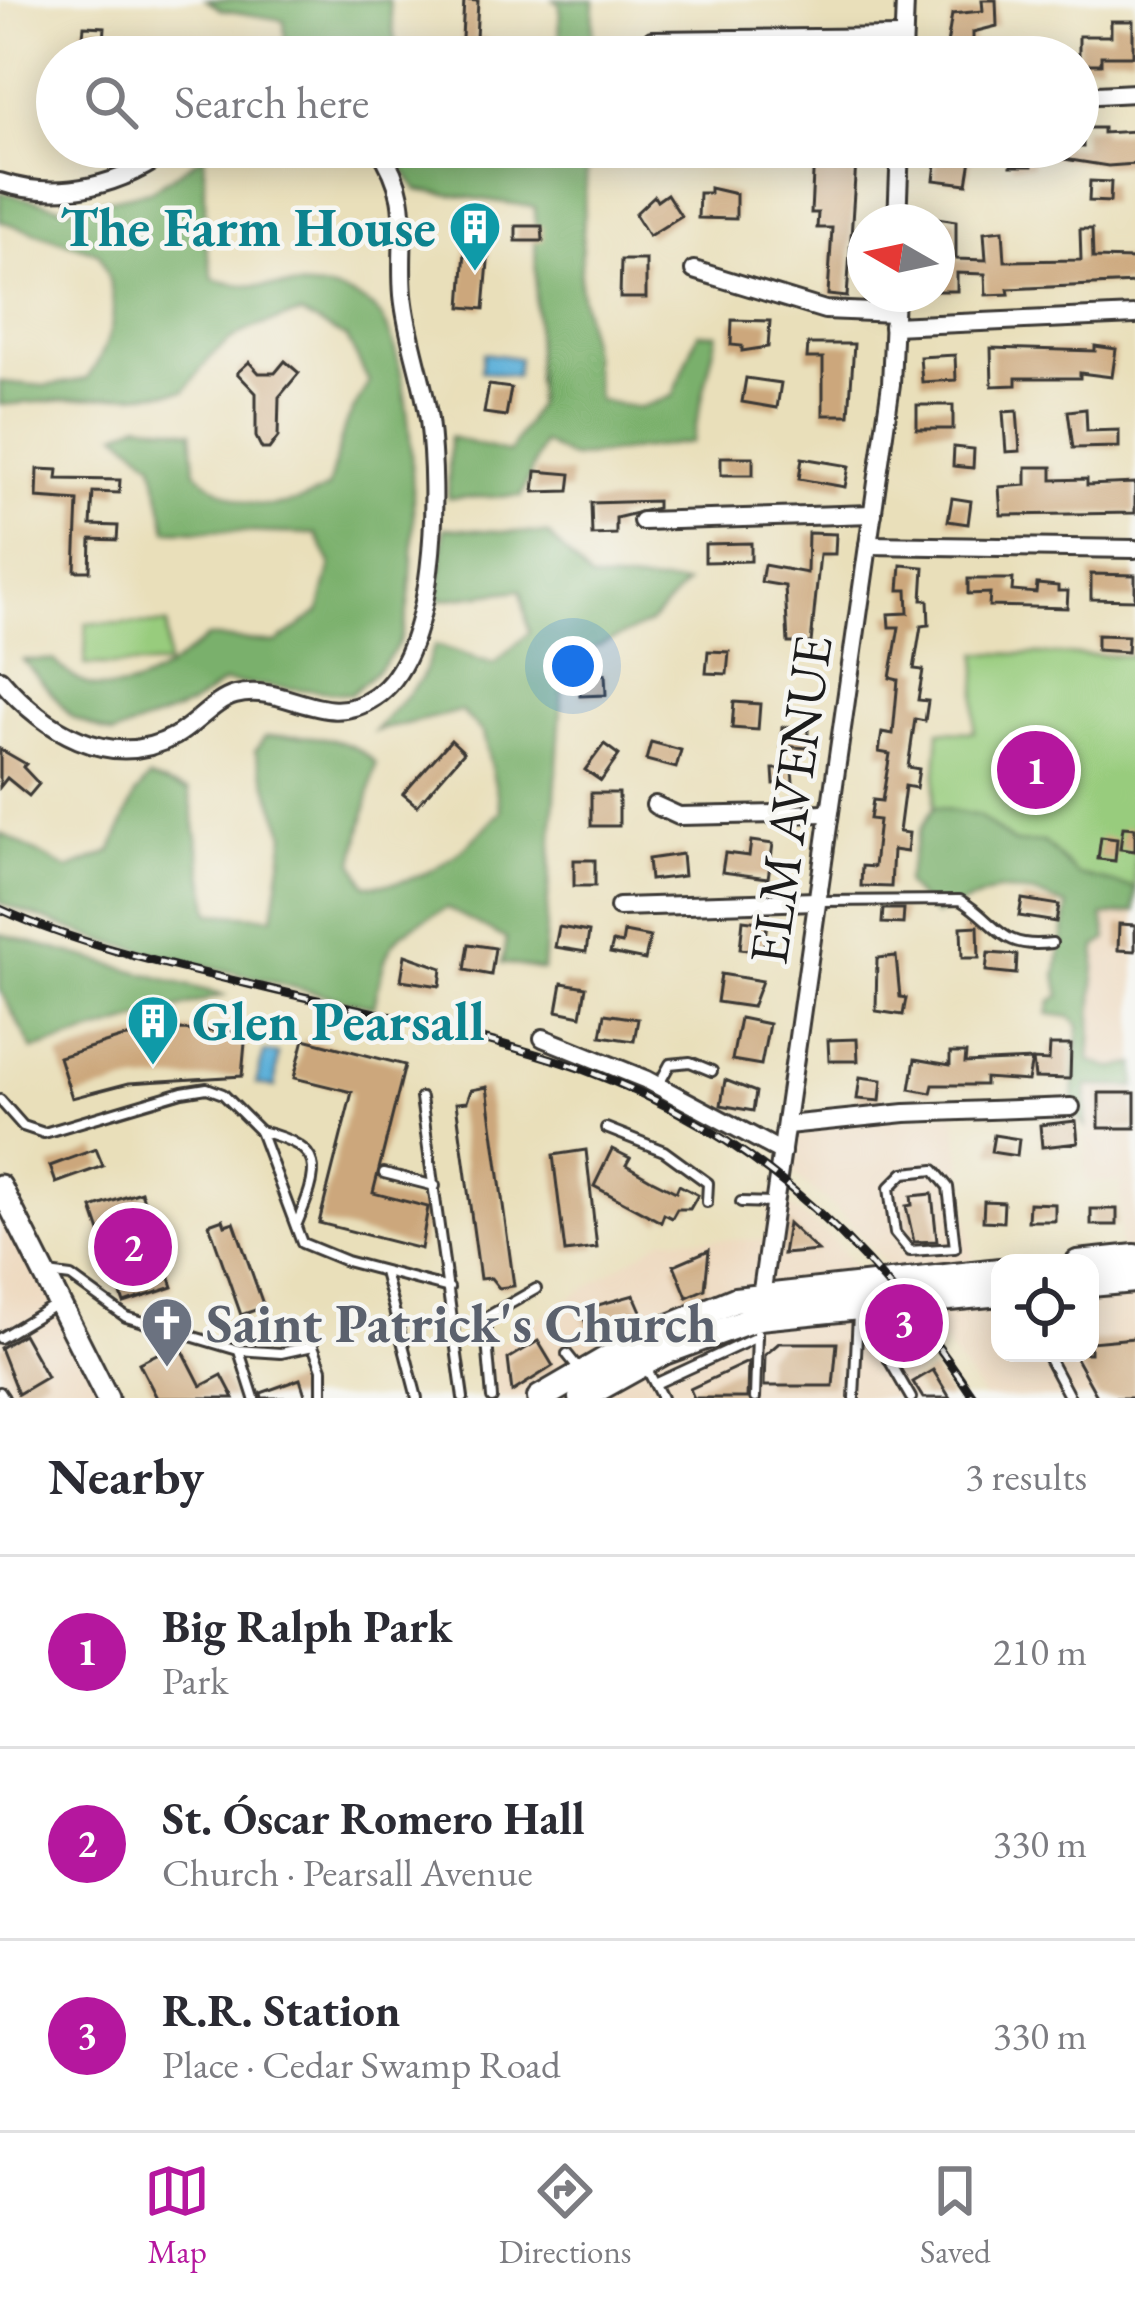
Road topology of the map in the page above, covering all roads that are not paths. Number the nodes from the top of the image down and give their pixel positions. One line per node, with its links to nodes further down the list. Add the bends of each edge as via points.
1 (905, 0): 2 (street)
2 (903, 36)
3 (1135, 93): 4 (street)
4 (1099, 94)
5 (141, 168): 8 (street, via 89,188)
6 (390, 168): 19 (street, via 401,187 403,296 432,445 427,581 402,666 378,696 353,709 331,713 235,695 177,736 118,749 42,721)
7 (899, 168): 9 (street)
8 (0, 182)
9 (898, 204)
10 (694, 270): 11 (street, via 804,306)
11 (847, 308)
12 (894, 312): 15 (street, ELM AVENUE)
13 (954, 312): 14 (street)
14 (1135, 315)
15 (873, 514): 16 (street); 17 (street, ELM AVENUE)
16 (642, 521)
17 (868, 545): 18 (street); 21 (street, ELM AVENUE)
18 (1135, 550)
19 (0, 679)
20 (655, 806): 21 (street, via 679,817)
21 (829, 813): 22 (street, ELM AVENUE)
22 (818, 901): 23 (street); 24 (lane, via 950,898 973,907 998,935 1030,946); 31 (street, ELM AVENUE)
23 (620, 907)
24 (1052, 943)
25 (542, 1038): 27 (street)
26 (712, 1071): 27 (lane, via 680,1061)
27 (658, 1085): 34 (street)
28 (422, 1098): 37 (lane)
29 (0, 1100): 33 (lane, via 23,1126 44,1132 207,1088 239,1104)
30 (1071, 1107): 31 (street)
31 (787, 1125): 34 (street, ELM AVENUE)
32 (605, 1128): 39 (lane, via 664,1151 708,1183)
33 (260, 1131): 42 (lane); 42 (lane, via 300,1143 312,1156)
34 (782, 1152): 41 (street, ELM AVENUE)
35 (384, 1172): 37 (lane)
36 (0, 1186): 46 (street)
37 (435, 1186): 50 (lane)
38 (890, 1201): 38 (lane, via 895,1233 910,1251 955,1248 943,1175 893,1178)
39 (707, 1202)
40 (741, 1202): 41 (lane)
41 (773, 1204): 55 (street, ELM AVENUE)
42 (296, 1227): 45 (lane, via 302,1243)
43 (1135, 1257): 44 (main road)
44 (1099, 1261)
45 (384, 1272): 50 (lane); 64 (lane)
46 (41, 1273): 53 (street); 57 (lane, via 71,1277 126,1317)
47 (991, 1273): 55 (main road)
48 (1135, 1280): 49 (main road)
49 (1099, 1283)
50 (449, 1288): 65 (lane)
51 (536, 1289): 66 (lane, via 485,1318)
52 (991, 1294): 54 (main road)
53 (57, 1304): 56 (lane); 61 (street)
54 (858, 1306): 55 (main road); 70 (lane); 71 (lane)
55 (759, 1316): 59 (main road); 60 (main road, via 691,1317); 69 (lane)
56 (0, 1338)
57 (238, 1350): 62 (lane); 63 (lane, via 313,1346)
58 (1051, 1362): 72 (lane)
59 (649, 1373): 60 (main road); 68 (lane)
60 (581, 1378): 67 (main road)
61 (107, 1398)
62 (254, 1398)
63 (322, 1398)
64 (417, 1398)
65 (464, 1398)
66 (492, 1398)
67 (539, 1398)
68 (662, 1398)
69 (755, 1398)
70 (854, 1398)
71 (910, 1398)
72 (1070, 1398)

